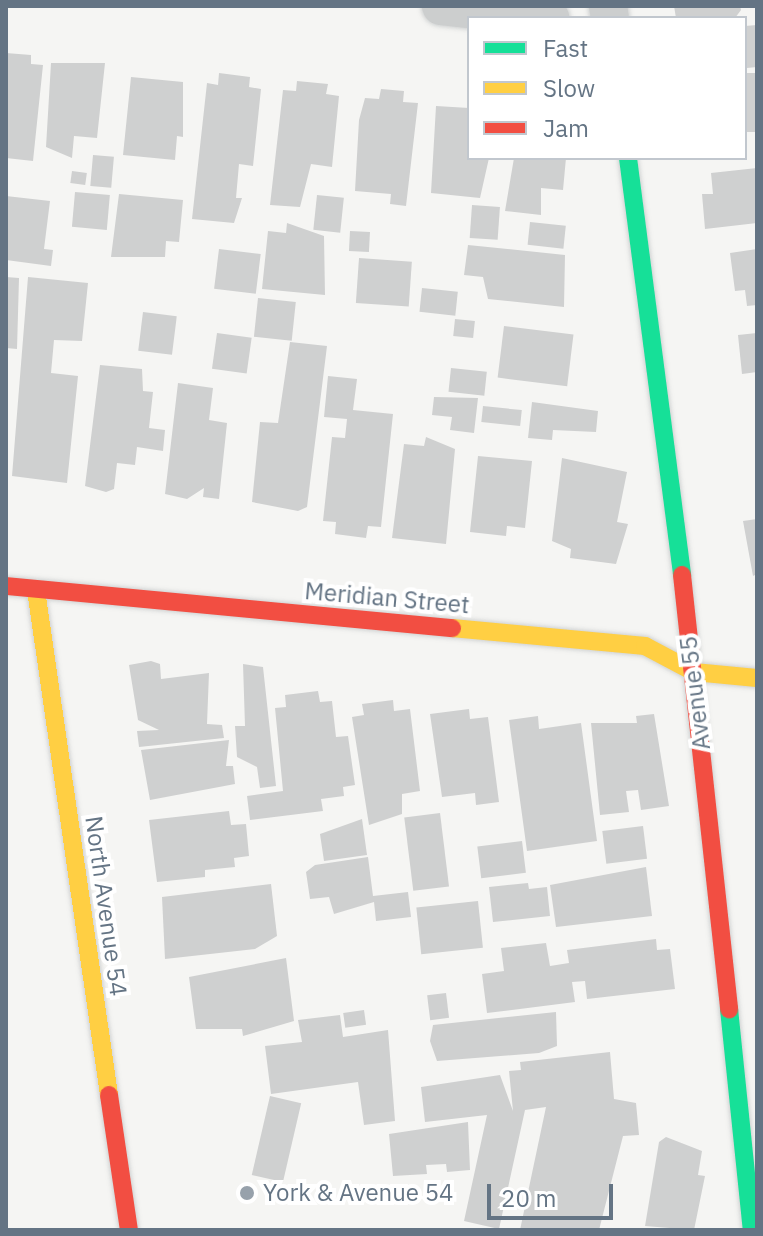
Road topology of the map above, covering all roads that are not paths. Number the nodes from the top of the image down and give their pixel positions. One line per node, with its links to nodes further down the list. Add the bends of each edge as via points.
1 (441, 6): 2 (street)
2 (532, 16)
3 (628, 160): 6 (street, Avenue 55)
4 (6, 586): 5 (street, Meridian Street)
5 (36, 590): 6 (street, Meridian Street, via 645,646); 8 (street, North Avenue 54)
6 (694, 672): 7 (street, Meridian Street); 9 (street, Avenue 55)
7 (757, 678)
8 (129, 1230)
9 (752, 1230)

